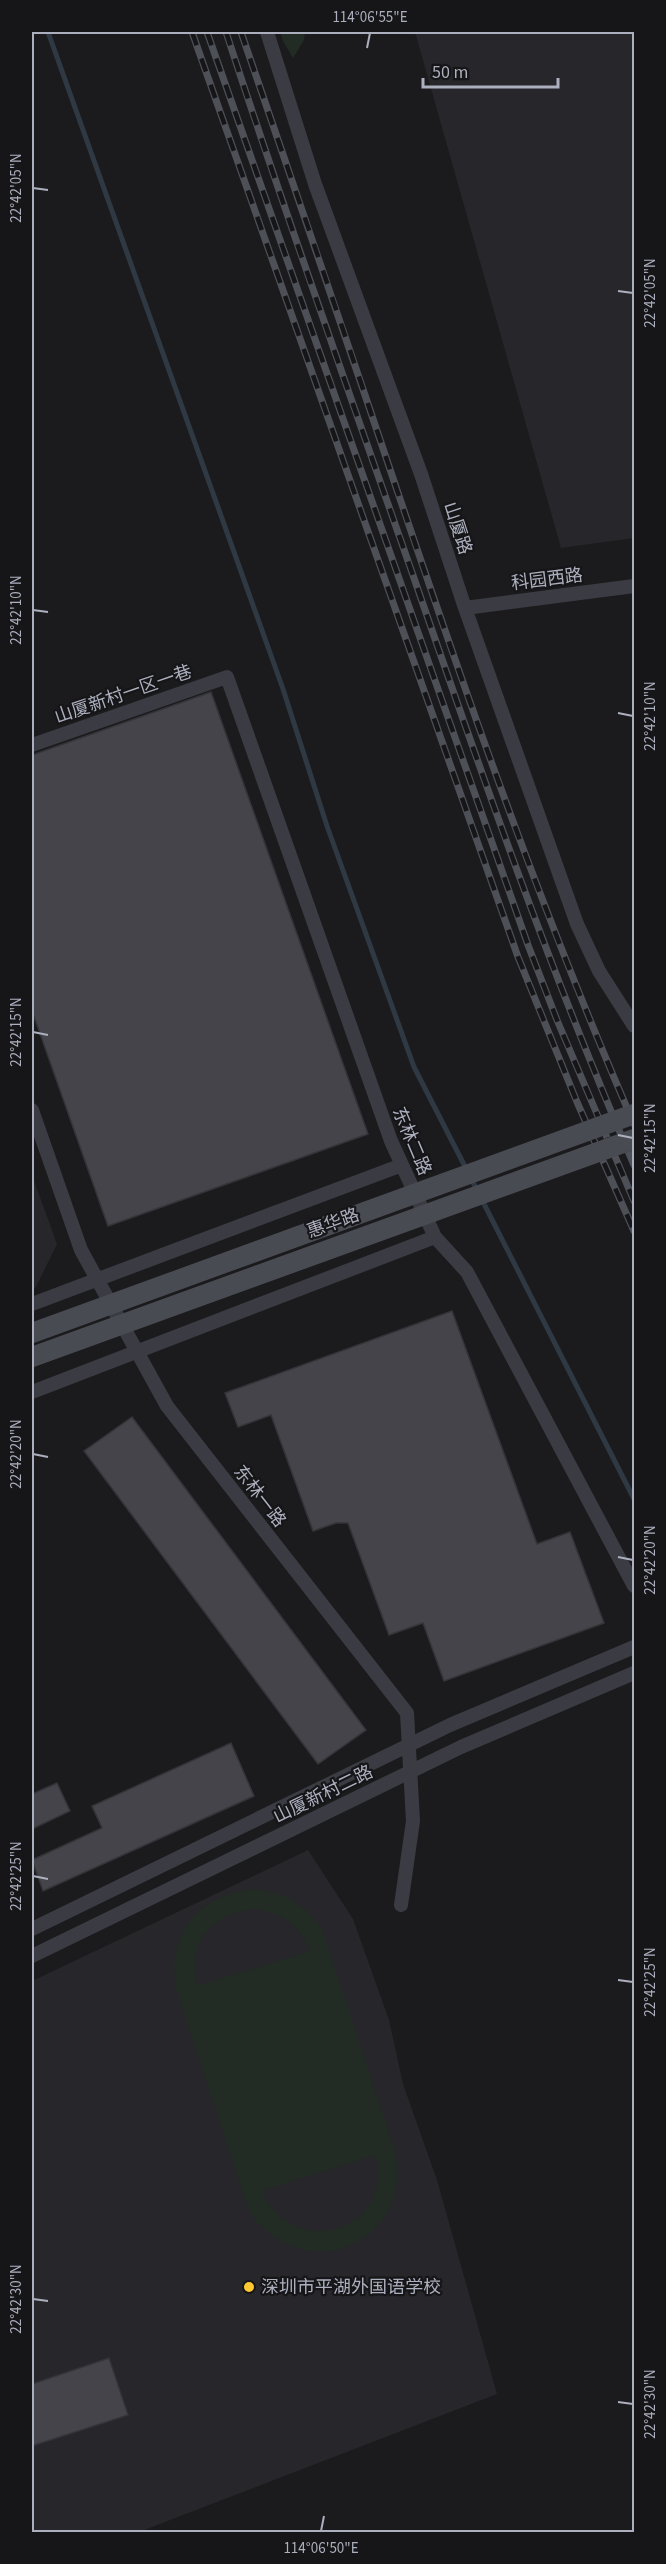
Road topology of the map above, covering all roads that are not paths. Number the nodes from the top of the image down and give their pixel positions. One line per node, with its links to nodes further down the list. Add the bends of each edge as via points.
1 (267, 32): 3 (street, 山厦路, via 298,134 421,474)
2 (634, 586): 3 (street, 科园西路)
3 (465, 608): 6 (street, 山厦路, via 577,924 599,971)
4 (227, 677): 5 (street, 山厦新村一区一巷); 10 (street, 东林二路, via 359,1054)
5 (32, 745)
6 (634, 1026)
7 (32, 1110): 12 (street, 东林一路, via 81,1250)
8 (634, 1114): 14 (main road, 惠华路, bridge)
9 (634, 1139): 16 (main road, 惠华路, bridge)
10 (402, 1165): 11 (street, 东林二路); 12 (street)
11 (435, 1237): 15 (street); 18 (street, 东林二路, via 467,1272)
12 (97, 1279): 13 (street); 15 (street, 东林一路)
13 (32, 1304)
14 (32, 1333)
15 (137, 1351): 17 (street); 21 (street, 东林一路, via 167,1406 407,1713)
16 (32, 1357)
17 (32, 1392)
18 (634, 1586)
19 (634, 1647): 21 (street, 山厦新村二路)
20 (634, 1673): 22 (street, 山厦新村二路)
21 (409, 1745): 22 (street, 东林一路); 24 (street, 山厦新村二路)
22 (410, 1771): 23 (street, 东林一路, via 413,1821); 25 (street, 山厦新村二路)
23 (401, 1905)
24 (32, 1929)
25 (32, 1956)

